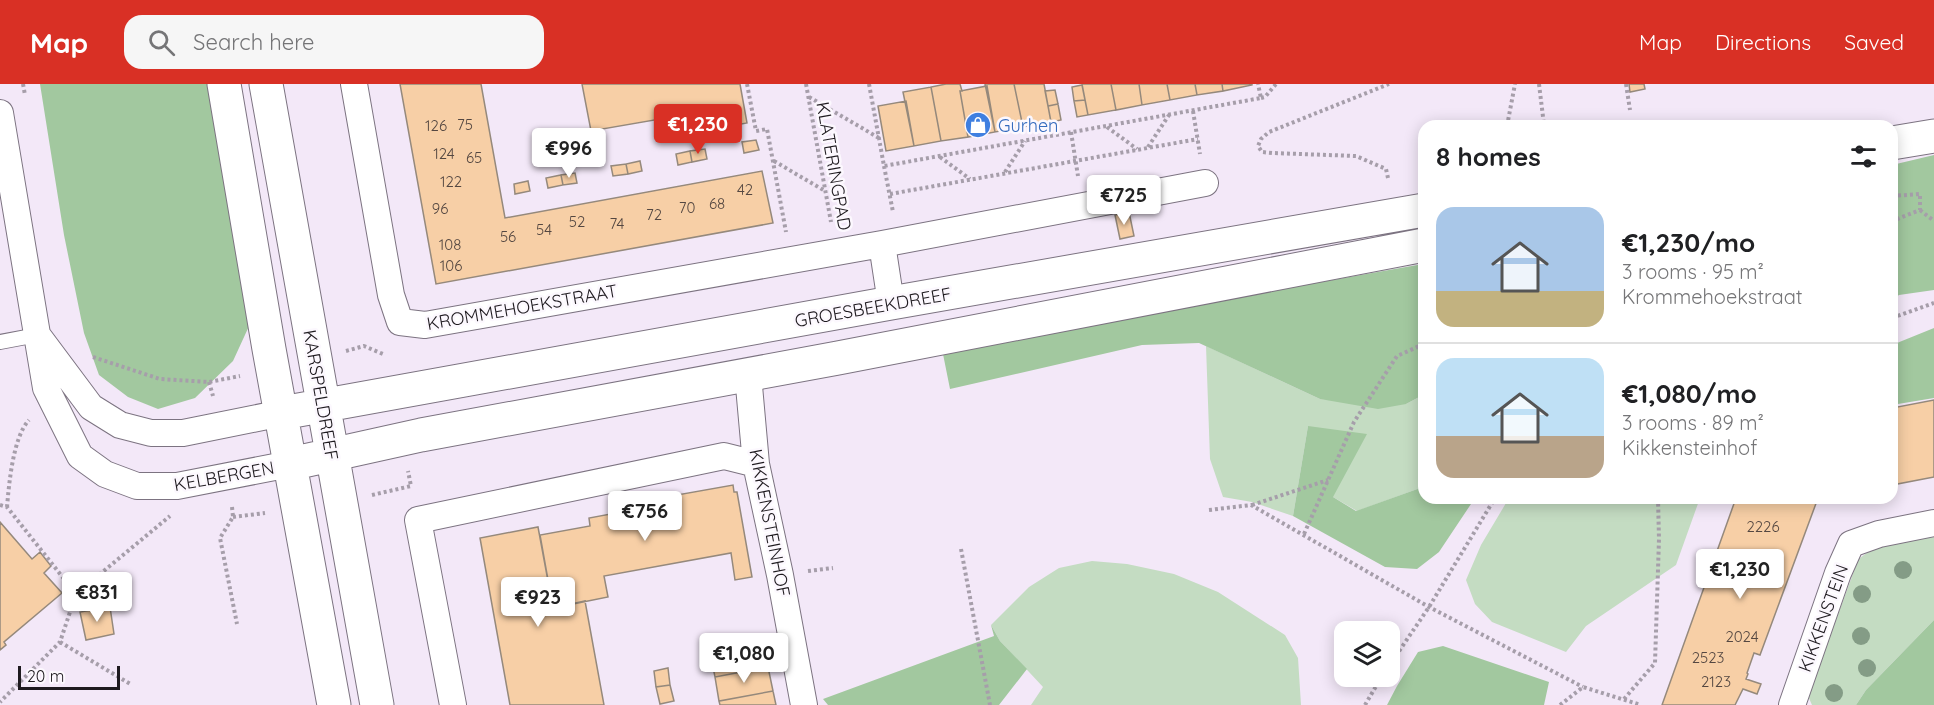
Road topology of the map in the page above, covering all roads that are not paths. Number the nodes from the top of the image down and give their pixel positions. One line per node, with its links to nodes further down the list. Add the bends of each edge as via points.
1 (224, 84): 16 (street)
2 (266, 84): 15 (street, KARSPELDREEF)
3 (354, 84): 9 (street, KROMMEHOEKSTRAAT, via 391,295 400,322 425,325)
4 (0, 113): 12 (street, KELBERGEN)
5 (1934, 136): 6 (street)
6 (1898, 142)
7 (1205, 183): 9 (street, KROMMEHOEKSTRAAT)
8 (1418, 211): 11 (street, GROESBEEKDREEF)
9 (890, 242): 11 (street)
10 (1418, 246): 14 (street)
11 (891, 303): 15 (street, GROESBEEKDREEF)
12 (37, 335): 13 (lane); 16 (street, KELBERGEN, via 91,407 120,425 151,433 183,433); 18 (street, KELBERGEN, via 50,398 80,456 105,474 137,486 171,486)
13 (0, 342)
14 (748, 375): 17 (street); 19 (street, KIKKENSTEINHOF)
15 (323, 406): 16 (street, GROESBEEKDREEF); 17 (street, KARSPELDREEF)
16 (282, 413): 18 (street)
17 (332, 455): 18 (street); 22 (street, KARSPELDREEF)
18 (290, 464): 21 (street)
19 (756, 464): 23 (street, via 724,456 418,520); 24 (street, KIKKENSTEINHOF)
20 (1934, 524): 25 (street, KIKKENSTEIN, via 1879,534 1851,544)
21 (334, 705)
22 (377, 705)
23 (453, 705)
24 (804, 705)
25 (1792, 705)

